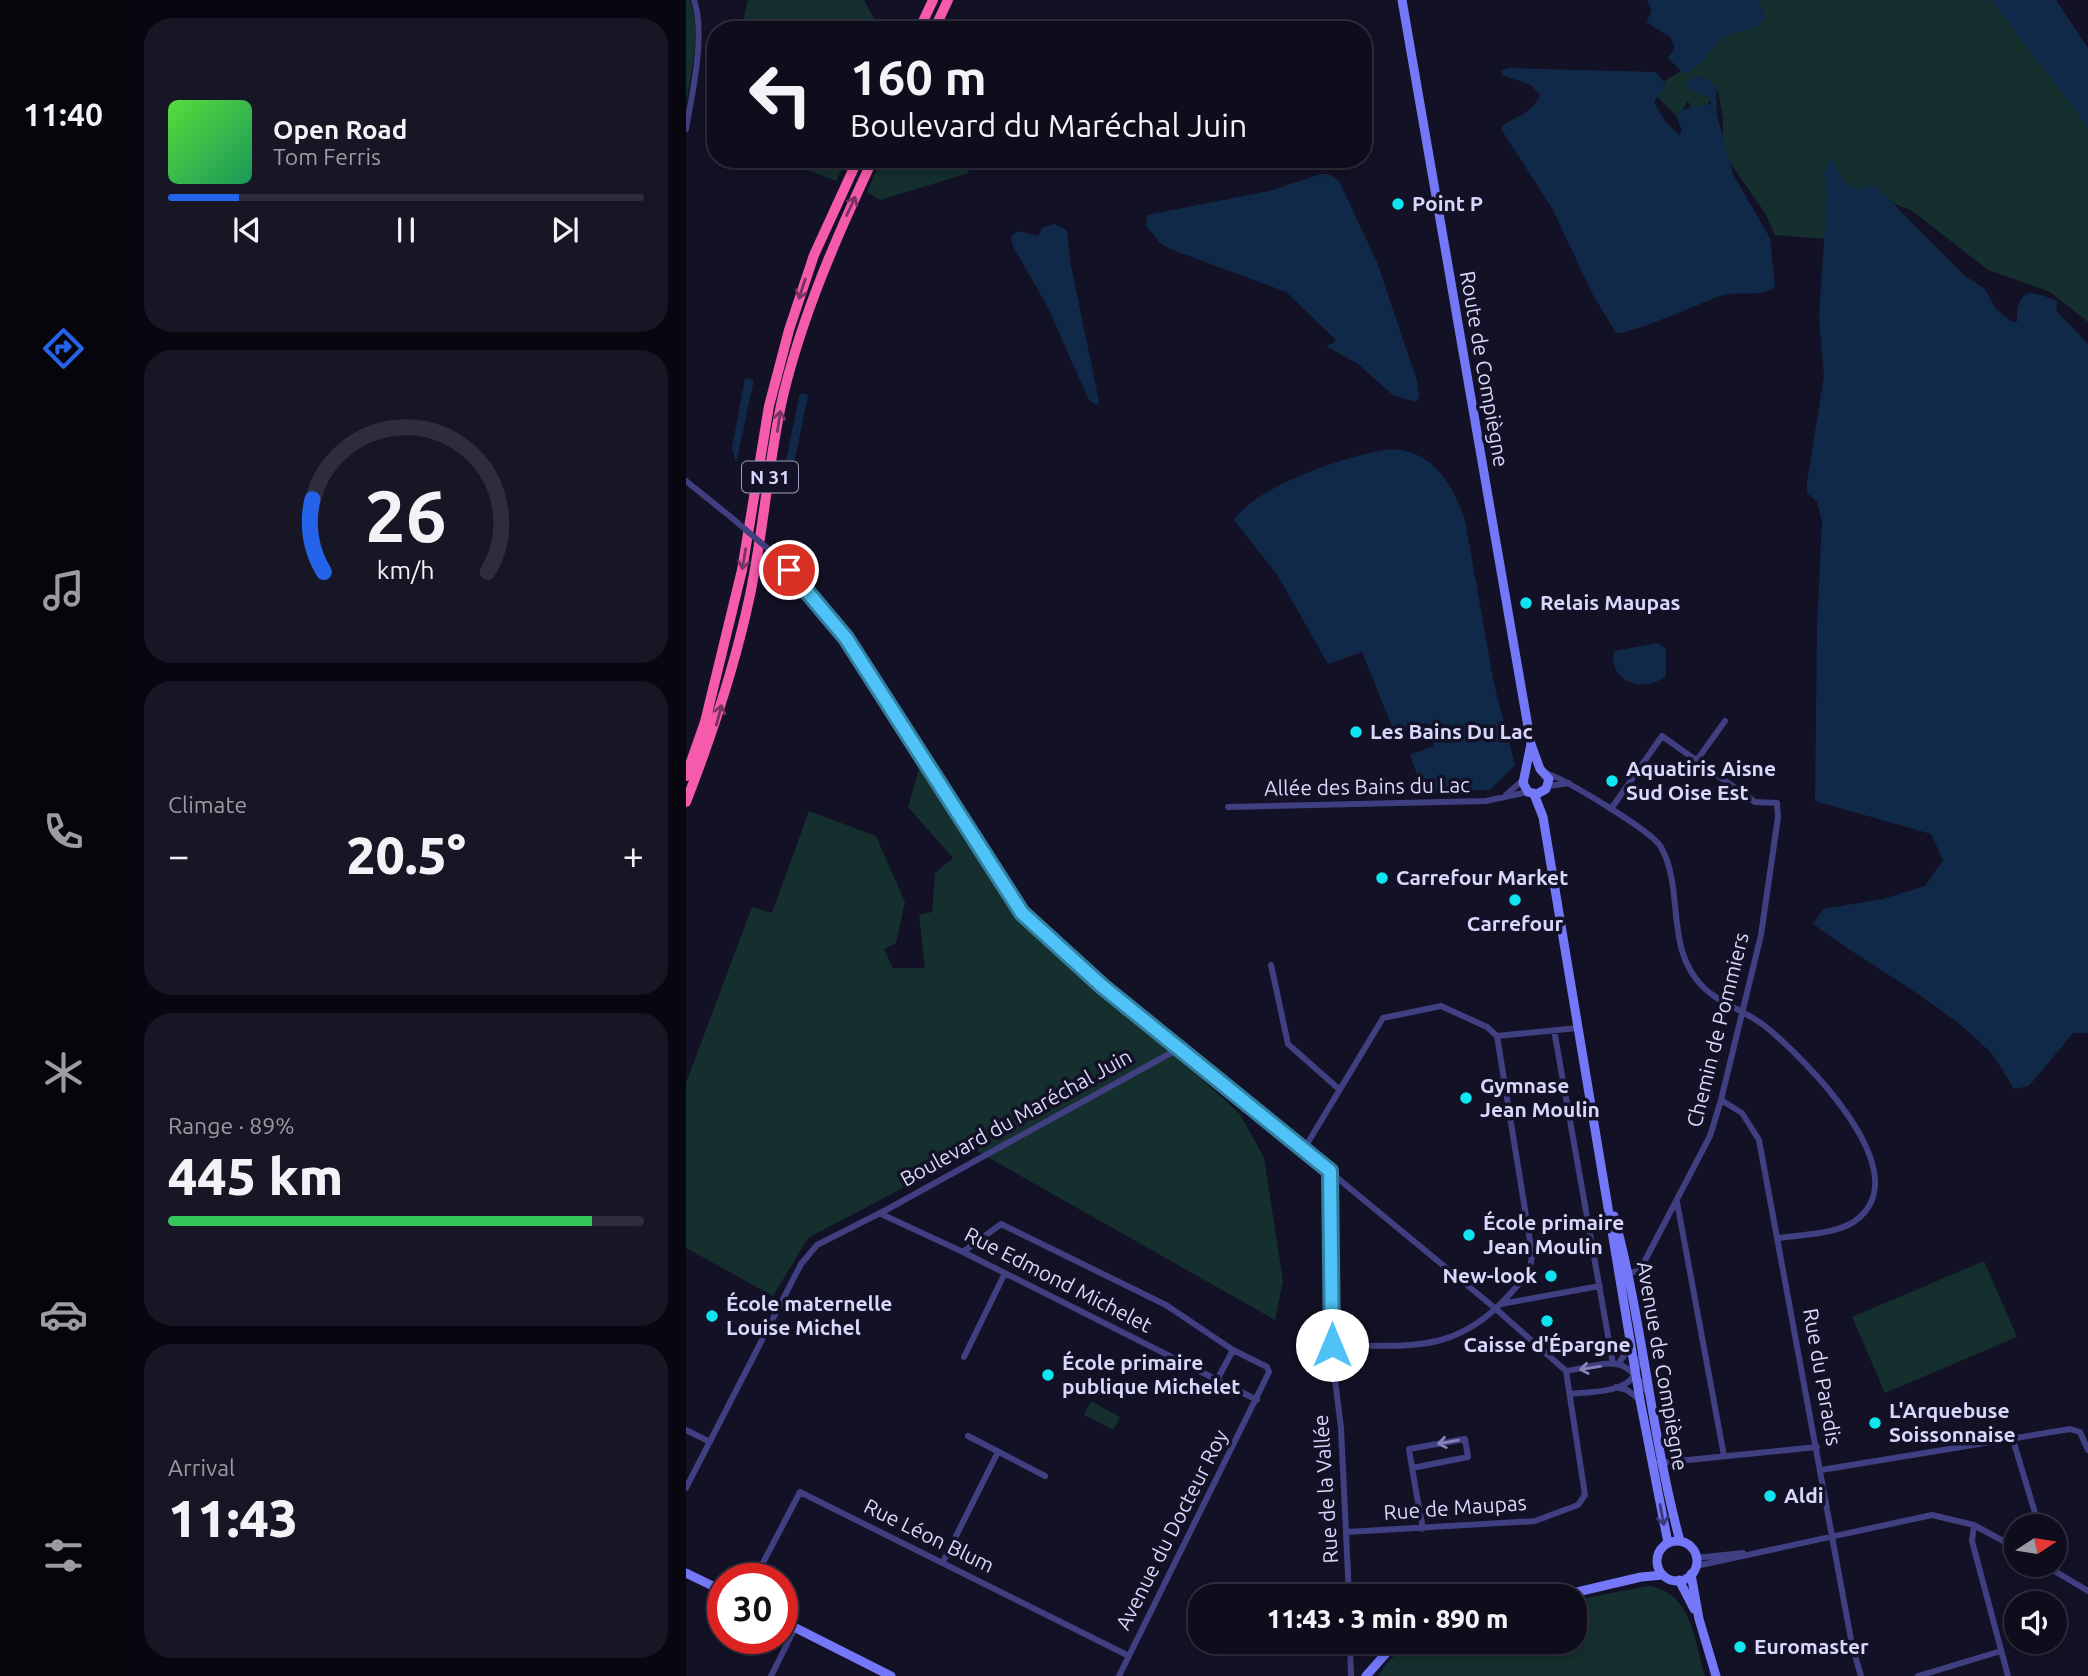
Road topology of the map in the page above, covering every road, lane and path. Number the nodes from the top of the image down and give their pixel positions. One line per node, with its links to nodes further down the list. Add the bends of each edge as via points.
1 (694, 0): 7 (street, via 698,9 696,55)
2 (933, 0): 5 (highway)
3 (948, 0): 6 (highway)
4 (1402, 0): 12 (main road, Route de Compiègne)
5 (923, 21)
6 (938, 21)
7 (686, 130)
8 (854, 168): 15 (highway, N 31, one-way to 15, via 814,255 789,330 769,406 742,570 705,722)
9 (869, 168): 20 (highway, N 31, one-way to 9, via 715,727 750,595 783,398 803,327 827,258)
10 (686, 481): 28 (street, bridge, via 774,554 846,638 1022,913 1102,986)
11 (1725, 721): 13 (street)
12 (1531, 744): 14 (main road); 16 (main road)
13 (1697, 760): 22 (street, via 1662,736); 24 (street, Chemin de Pommiers, via 1755,802 1777,803 1770,886)
14 (1543, 771): 16 (main road); 17 (street); 18 (main road)
15 (686, 776)
16 (1525, 776): 18 (main road); 19 (street, Allée des Bains du Lac)
17 (1569, 783): 18 (street, Allée des Bains du Lac); 22 (street)
18 (1539, 791): 19 (street, Allée des Bains du Lac); 25 (main road, Avenue de Compiègne)
19 (1506, 795): 21 (street, Allée des Bains du Lac, via 1486,802)
20 (686, 802)
21 (1228, 807)
22 (1611, 809): 24 (street, via 1660,845 1670,876 1678,942 1688,965 1703,987)
23 (1271, 965): 29 (street, via 1288,1044)
24 (1741, 1013): 30 (street, Chemin de Pommiers); 35 (street, via 1781,1039 1816,1079 1860,1132 1873,1164 1874,1196 1859,1219 1847,1226)
25 (1578, 1028): 26 (street); 38 (main road, Avenue de Compiègne)
26 (1555, 1030): 27 (street); 39 (street)
27 (1497, 1036): 29 (street, via 1441,1006 1383,1018); 40 (street, via 1532,1253 1531,1270)
28 (1180, 1048): 31 (street); 34 (street, Boulevard du Maréchal Juin)
29 (1340, 1090): 31 (street)
30 (1721, 1100): 33 (street, Chemin de Pommiers, via 1710,1136); 35 (street, Rue du Paradis, via 1742,1112 1759,1140)
31 (1304, 1149): 32 (street)
32 (1330, 1171): 40 (street); 41 (street, Rue de la Vallée)
33 (1677, 1202): 38 (street, Chemin de Pommiers, via 1640,1270); 61 (street)
34 (878, 1213): 36 (street, Rue Edmond Michelet); 57 (street, Boulevard du Maréchal Juin, via 817,1245 800,1264)
35 (1779, 1238): 58 (street, Rue du Paradis)
36 (963, 1251): 37 (street, Rue Edmond Michelet); 43 (street, via 1000,1224 1166,1305)
37 (1005, 1273): 45 (street); 49 (street, Rue Edmond Michelet)
38 (1624, 1275): 42 (main road, Avenue de Compiègne); 44 (main road, Avenue de Compiègne)
39 (1600, 1286): 40 (street); 46 (street)
40 (1499, 1306): 41 (street, via 1461,1334 1427,1344); 47 (street)
41 (1332, 1345): 70 (street, Rue de la Vallée)
42 (1631, 1345): 46 (street); 48 (main road, Avenue de Compiègne)
43 (1233, 1350): 49 (street); 53 (street, Avenue du Docteur Roy, via 1267,1367)
44 (1642, 1353): 48 (street); 52 (main road, Avenue de Compiègne)
45 (964, 1357)
46 (1616, 1363): 47 (street, one-way to 47); 48 (street)
47 (1566, 1371): 51 (street, Rue de Maupas)
48 (1635, 1372): 50 (street, via 1628,1382); 52 (main road, Avenue de Compiègne)
49 (1217, 1380): 53 (street, Rue Edmond Michelet)
50 (1616, 1387): 51 (street); 52 (street)
51 (1570, 1394): 69 (street, Rue de Maupas, via 1586,1494 1583,1500 1535,1521)
52 (1644, 1398): 62 (main road, Avenue de Compiègne)
53 (1257, 1400): 94 (street, Avenue du Docteur Roy)
54 (686, 1430): 57 (street)
55 (968, 1436): 60 (street)
56 (2013, 1440): 59 (street, via 2070,1429 2080,1432); 64 (street); 67 (street)
57 (710, 1442): 66 (street, Boulevard du Maréchal Juin)
58 (1816, 1447): 61 (street); 64 (street, Rue du Paradis)
59 (2088, 1450)
60 (998, 1452): 65 (street); 76 (street)
61 (1724, 1457): 62 (street)
62 (1656, 1464): 72 (main road, Avenue de Compiègne); 74 (main road, Avenue de Compiègne, one-way to 74)
63 (1412, 1468): 63 (street, one-way to 63, via 1468,1457 1465,1439 1409,1449); 69 (street)
64 (1821, 1470): 71 (street, Rue du Paradis)
65 (1045, 1476)
66 (686, 1488)
67 (2035, 1514)
68 (1974, 1525): 71 (street, via 1932,1515); 73 (street); 90 (street, via 1972,1541)
69 (1422, 1529): 70 (street, Rue de Maupas)
70 (1347, 1532): 85 (street, Rue de la Vallée)
71 (1832, 1535): 78 (street); 102 (street, Rue du Paradis)
72 (1680, 1541): 74 (main road); 78 (main road, via 1691,1547)
73 (2004, 1541)
74 (1668, 1543): 75 (main road)
75 (1657, 1560): 80 (main road); 81 (main road)
76 (943, 1562): 77 (street, Rue Léon Blum, via 800,1492); 94 (street, Rue Léon Blum)
77 (763, 1563)
78 (1694, 1566): 83 (main road); 88 (main road)
79 (686, 1573): 84 (main road)
80 (1662, 1574): 81 (main road); 83 (main road)
81 (1641, 1577): 86 (main road)
82 (2064, 1577): 87 (street)
83 (1679, 1580): 88 (main road)
84 (707, 1583)
85 (1349, 1584)
86 (1587, 1590)
87 (2088, 1591)
88 (1699, 1619): 101 (main road)
89 (798, 1630): 95 (main road)
90 (2001, 1651): 103 (street); 104 (street)
91 (782, 1654): 96 (street)
92 (1350, 1654): 99 (street)
93 (1385, 1654): 100 (main road)
94 (1129, 1656): 98 (street, Avenue du Docteur Roy)
95 (880, 1673): 97 (main road)
96 (771, 1676)
97 (891, 1676)
98 (1119, 1676)
99 (1351, 1676)
100 (1366, 1676)
101 (1716, 1676)
102 (1861, 1676)
103 (1918, 1676)
104 (2008, 1676)

